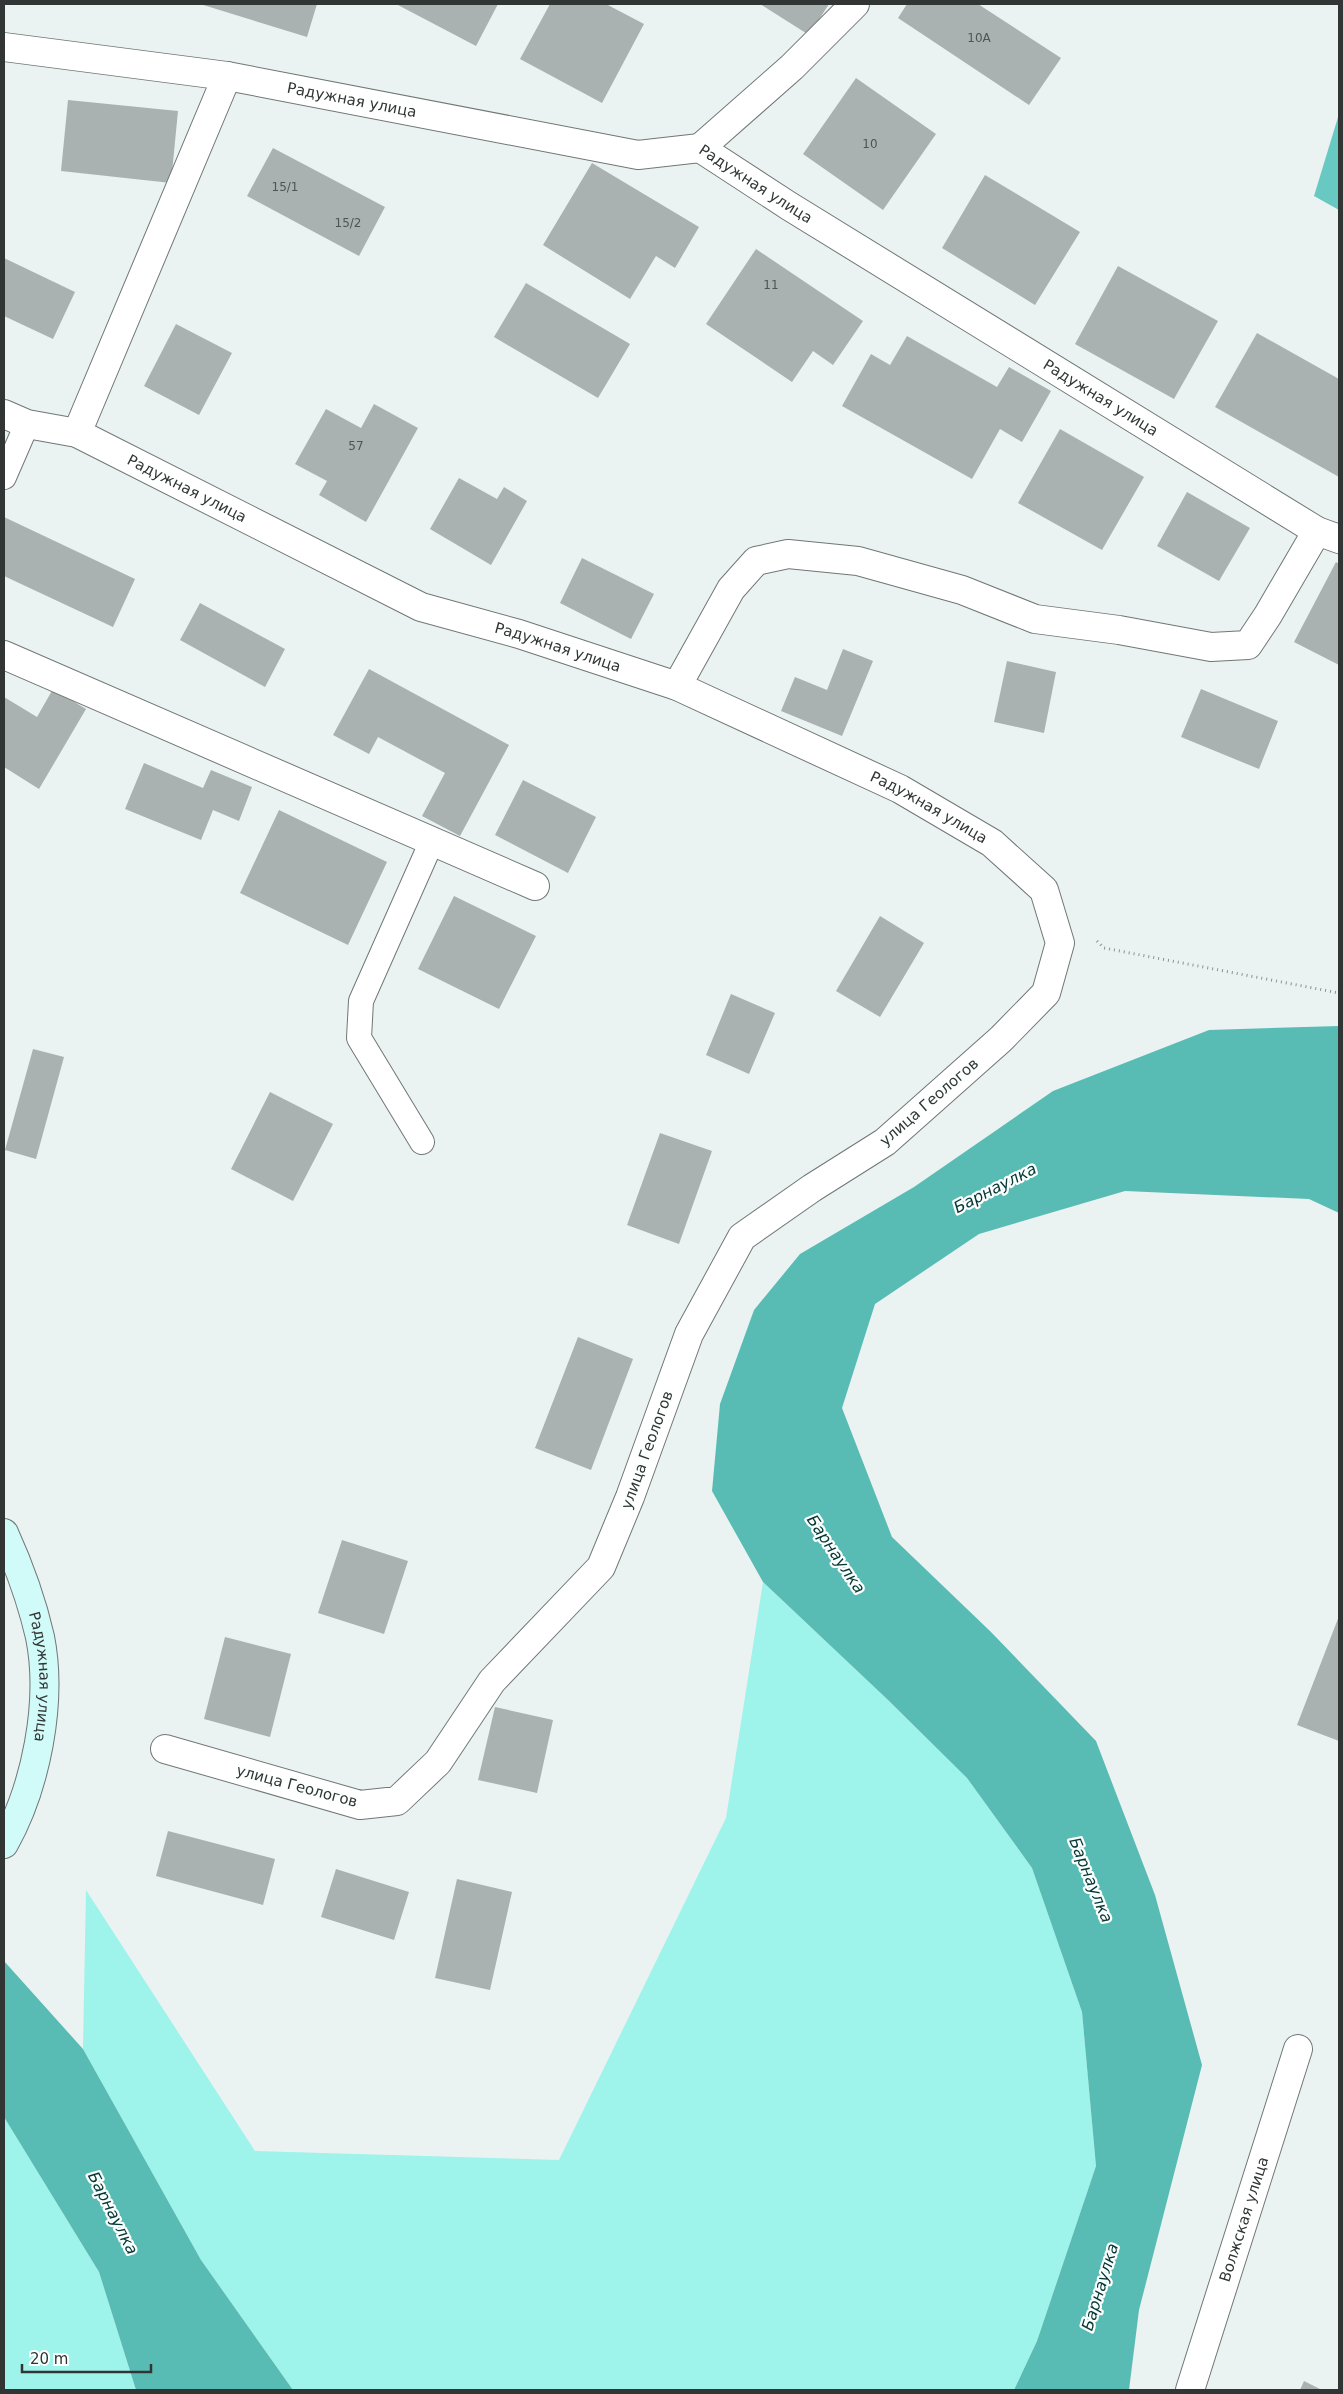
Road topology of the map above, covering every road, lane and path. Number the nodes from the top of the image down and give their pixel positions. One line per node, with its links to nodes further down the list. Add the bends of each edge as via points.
1 (856, 4): 4 (street, via 792,67)
2 (4, 48): 3 (street, Радужная улица)
3 (227, 76): 4 (street, Радужная улица, via 638,155); 6 (street)
4 (700, 148): 8 (street, Радужная улица, via 789,206)
5 (16, 420): 6 (street, Радужная улица); 7 (lane)
6 (78, 433): 10 (street, Радужная улица, via 421,607 519,634)
7 (4, 477)
8 (1328, 535): 10 (street, via 1248,645 1210,647 1035,619 962,590 858,561 788,554 756,562 731,589)
9 (4, 655): 11 (street)
10 (677, 686): 14 (street, Радужная улица, via 900,789 992,843 1044,890)
11 (432, 841): 12 (street); 16 (lane, via 361,1001 360,1038)
12 (535, 886)
13 (1091, 935): 15 (path, via 1104,948)
14 (1060, 943): 18 (street, улица Геологов, via 1046,993 1000,1039 885,1142 742,1237 689,1334 601,1567 492,1681 438,1762 397,1801 360,1805)
15 (1339, 994)
16 (422, 1142)
17 (4, 1533): 19 (main road, Радужная улица, via 19,1566 40,1638 45,1697 36,1756)
18 (165, 1749)
19 (10, 1833)
20 (1298, 2049): 21 (street, Волжская улица)
21 (1190, 2390)

